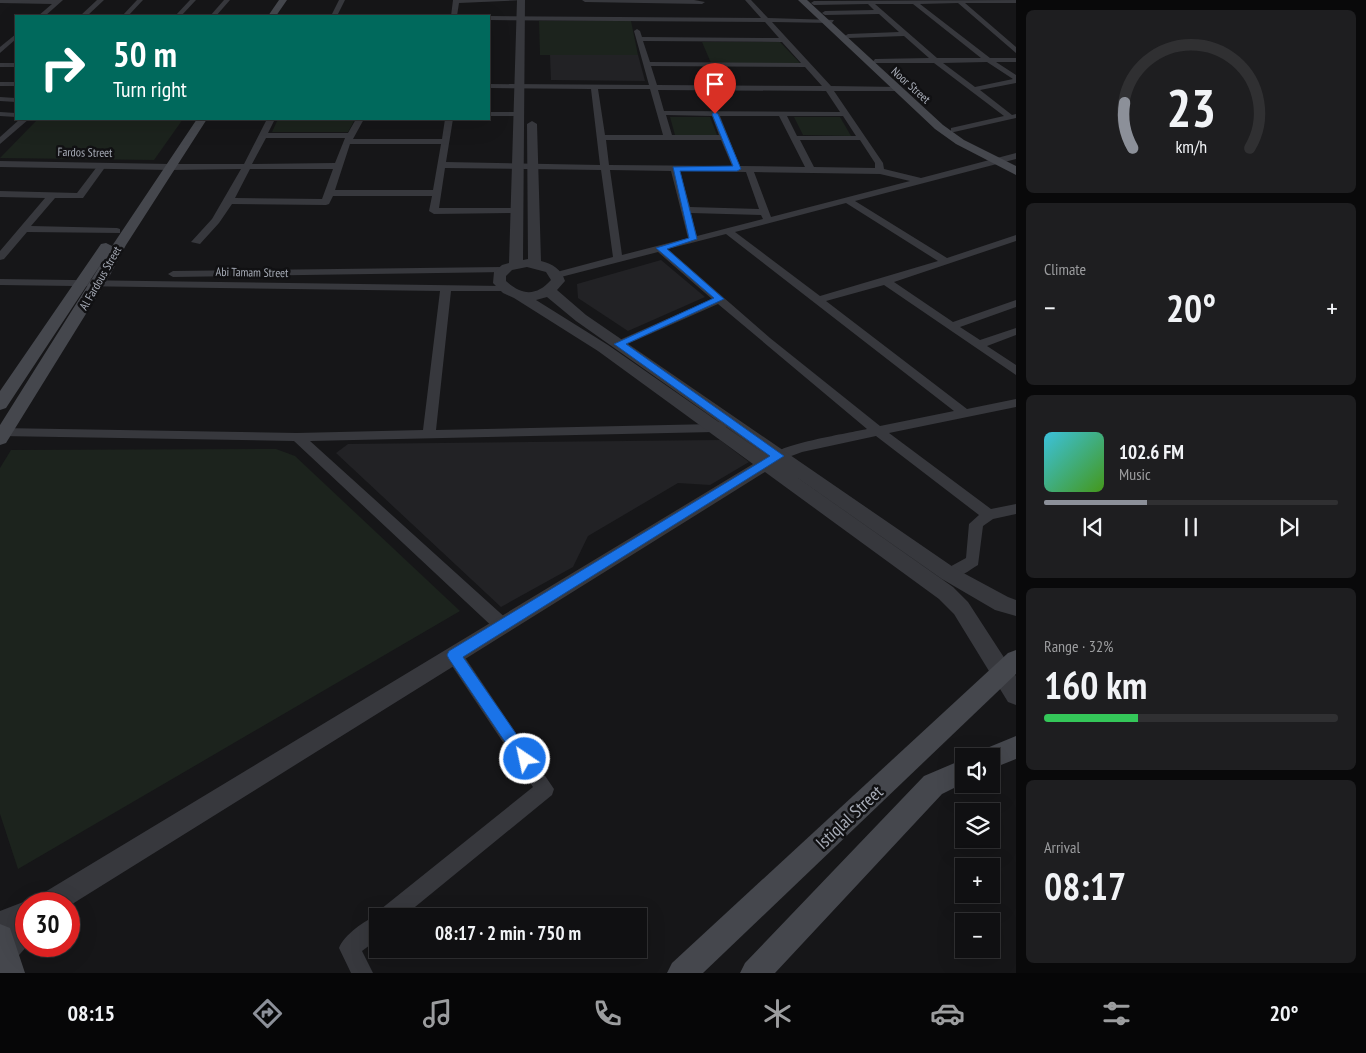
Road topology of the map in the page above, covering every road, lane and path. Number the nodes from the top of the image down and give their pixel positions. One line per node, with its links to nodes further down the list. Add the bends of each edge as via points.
1 (100, 0): 25 (street)
2 (140, 0): 26 (street)
3 (193, 0): 27 (street)
4 (227, 0): 28 (street)
5 (272, 0): 29 (main road)
6 (283, 0): 30 (main road)
7 (342, 0): 31 (street)
8 (456, 0): 9 (street); 32 (street)
9 (521, 0): 34 (street)
10 (530, 0): 34 (street)
11 (585, 0): 16 (street); 35 (street)
12 (748, 0): 38 (street)
13 (802, 0): 36 (main road, Noor Street)
14 (0, 1): 15 (street)
15 (59, 1): 24 (street)
16 (702, 1): 22 (street)
17 (1016, 1): 21 (street)
18 (813, 2): 19 (street); 36 (main road, Noor Street)
19 (870, 2): 20 (street); 23 (street)
20 (914, 2): 21 (street); 56 (street)
21 (959, 2): 46 (street)
22 (707, 8)
23 (880, 12): 36 (street); 39 (street)
24 (42, 15)
25 (85, 15)
26 (126, 15)
27 (179, 15)
28 (214, 15)
29 (263, 15)
30 (273, 15)
31 (334, 15)
32 (454, 15)
33 (490, 18): 34 (street)
34 (527, 18): 35 (street); 49 (street); 67 (street)
35 (587, 18): 37 (street)
36 (826, 18): 38 (street); 42 (main road, Noor Street); 71 (main road, Noor Street)
37 (634, 19): 38 (street, via 714,17); 44 (street)
38 (766, 20): 48 (street)
39 (905, 34): 42 (street); 55 (street)
40 (8, 35): 41 (street)
41 (15, 36)
42 (848, 36): 54 (main road, Noor Street)
43 (15, 37): 51 (street)
44 (640, 39): 45 (street); 58 (street)
45 (696, 39): 48 (street); 50 (street)
46 (1002, 39): 47 (street); 52 (street)
47 (1016, 39)
48 (783, 40): 62 (street)
49 (532, 47)
50 (699, 48)
51 (0, 51)
52 (1016, 51)
53 (703, 56): 59 (street)
54 (875, 60): 55 (street); 90 (main road, Noor Street)
55 (936, 60): 56 (street); 72 (street)
56 (988, 60): 57 (street); 63 (street)
57 (1016, 60)
58 (648, 64): 59 (street); 69 (street)
59 (706, 64): 62 (street)
60 (0, 65): 61 (street)
61 (15, 65)
62 (808, 65): 70 (street)
63 (1016, 80): 72 (street)
64 (0, 84): 65 (street)
65 (15, 84)
66 (490, 86): 67 (street)
67 (529, 86): 68 (street); 75 (street)
68 (594, 86): 69 (street); 94 (street)
69 (654, 88): 70 (street); 76 (street)
70 (828, 88): 71 (street); 81 (street)
71 (897, 89): 103 (main road, Noor Street, via 939,127)
72 (974, 89): 83 (street)
73 (0, 99): 74 (street)
74 (15, 100)
75 (526, 113): 78 (street); 109 (street); 110 (street)
76 (661, 113): 79 (street); 95 (street)
77 (0, 114): 82 (street)
78 (490, 114)
79 (715, 114): 80 (street); 96 (street)
80 (782, 114): 81 (street); 97 (street)
81 (846, 114): 98 (street)
82 (15, 115)
83 (1013, 116): 90 (street)
84 (24, 120): 92 (street)
85 (190, 120): 111 (main road, Al Fardous Street)
86 (201, 120): 111 (main road, Al Fardous Street)
87 (270, 120): 93 (street)
88 (359, 120): 99 (street)
89 (449, 120): 101 (street)
90 (954, 130): 102 (main road, Noor Street)
91 (0, 131): 92 (street)
92 (12, 132): 100 (street)
93 (262, 134): 99 (street); 107 (street)
94 (601, 137): 95 (street); 112 (street)
95 (668, 137): 96 (street)
96 (725, 138): 114 (street)
97 (795, 138): 98 (street); 116 (street)
98 (862, 138): 117 (street, via 879,163)
99 (349, 139): 101 (street); 108 (street)
100 (0, 141)
101 (445, 141): 105 (street)
102 (1013, 159): 103 (street)
103 (995, 161): 118 (main road, Noor Street); 119 (street)
104 (0, 164): 106 (street, Fardos Street)
105 (442, 165): 109 (street); 121 (street)
106 (102, 166): 111 (street, Fardos Street); 123 (street, via 80,196)
107 (246, 166): 108 (street); 111 (street); 125 (street)
108 (339, 166): 120 (street)
109 (519, 166): 110 (street); 126 (street)
110 (532, 166): 112 (street); 139 (street)
111 (164, 167): 131 (main road, Al Fardous Street); 144 (main road, Al Fardous Street, via 119,245)
112 (607, 168): 113 (street); 137 (street)
113 (676, 168): 114 (street); 127 (street)
114 (737, 169): 115 (street)
115 (749, 169): 116 (street); 128 (street)
116 (811, 170): 117 (street)
117 (880, 171): 119 (street)
118 (1016, 171)
119 (918, 180): 124 (street)
120 (329, 193): 121 (street); 125 (street, via 326,202)
121 (438, 193): 126 (street, via 434,211)
122 (0, 194): 123 (street)
123 (52, 196): 129 (street)
124 (846, 199): 128 (street); 138 (street)
125 (229, 201): 134 (street)
126 (518, 210): 140 (street)
127 (686, 210): 128 (street); 133 (street)
128 (766, 216): 130 (street)
129 (24, 229): 131 (street); 136 (street)
130 (727, 230): 133 (street); 151 (street)
131 (117, 231): 144 (main road, Al Fardous Street)
132 (1016, 238): 138 (street)
133 (693, 239): 135 (street)
134 (196, 242)
135 (660, 248): 137 (street); 150 (street)
136 (0, 257)
137 (618, 260): 143 (street)
138 (947, 262): 145 (street)
139 (536, 263): 140 (street); 143 (street)
140 (516, 264): 141 (street)
141 (502, 270): 144 (street, Abi Tamam Street); 149 (street, via 498,282)
142 (0, 274): 144 (street, Abi Tamam Street)
143 (557, 275): 148 (street, via 558,281)
144 (92, 279): 146 (street, Abi Tamam Street); 147 (street, Abi Tamam Street); 159 (main road, Al Fardous Street); 164 (main road, Al Fardous Street)
145 (886, 281): 151 (street); 153 (street)
146 (0, 282)
147 (446, 287): 149 (street, Abi Tamam Street); 163 (street)
148 (549, 291): 149 (street, via 540,295); 155 (street)
149 (511, 292): 161 (street)
150 (720, 299): 155 (street); 162 (street)
151 (818, 300): 160 (street)
152 (1016, 303): 153 (street)
153 (952, 326): 156 (street)
154 (1016, 331): 156 (street)
155 (619, 344): 161 (street)
156 (978, 345): 157 (street)
157 (1016, 371)
158 (1016, 403): 160 (street)
159 (0, 404)
160 (965, 414): 162 (street)
161 (722, 425): 163 (street); 166 (street)
162 (878, 431): 166 (street, via 798,448); 168 (street)
163 (429, 433): 165 (street)
164 (1, 434): 165 (street)
165 (298, 437): 171 (street)
166 (771, 460): 169 (street); 171 (street); 173 (street, via 946,593)
167 (1016, 510): 168 (street)
168 (989, 515): 169 (street, via 976,524 973,561)
169 (948, 574): 170 (street, via 1002,604)
170 (1016, 608)
171 (503, 626): 172 (street)
172 (454, 655): 178 (street); 179 (street, via 545,789)
173 (1009, 667): 174 (street); 186 (main road, Istiqlal Street)
174 (1016, 695)
175 (1016, 747): 176 (main road)
176 (1000, 754)
177 (955, 775): 187 (main road, via 933,785)
178 (69, 892)
179 (398, 908)
180 (15, 918): 181 (street)
181 (0, 924)
182 (369, 932): 185 (street, via 349,948)
183 (15, 940): 184 (street)
184 (4, 955)
185 (362, 973)
186 (682, 973)
187 (755, 973)

